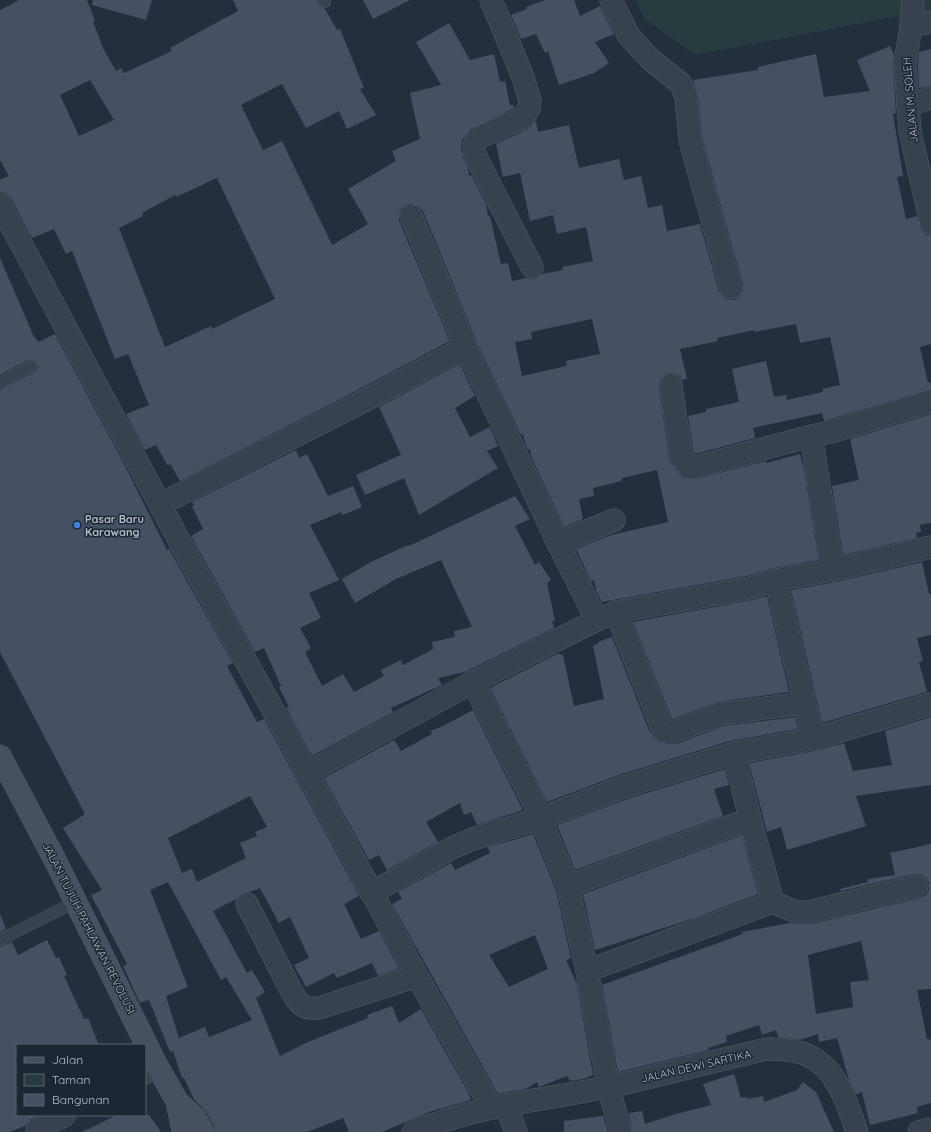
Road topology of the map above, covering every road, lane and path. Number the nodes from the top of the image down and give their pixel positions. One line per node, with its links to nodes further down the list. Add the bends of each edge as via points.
1 (491, 0): 10 (street, via 523,77 530,101 524,117 477,139 474,149)
2 (611, 0): 11 (street, via 629,36 650,59 681,84 686,96 690,140)
3 (912, 0): 4 (street, JALAN M. SOLEH)
4 (921, 24): 6 (street, JALAN M. SOLEH, via 905,63)
5 (931, 98): 6 (street)
6 (908, 105): 9 (street, JALAN M. SOLEH, via 910,132)
7 (0, 204): 18 (street)
8 (411, 216): 12 (street)
9 (931, 223)
10 (532, 267)
11 (731, 288)
12 (466, 347): 18 (street); 20 (street)
13 (32, 366): 14 (lane)
14 (0, 383)
15 (671, 385): 17 (street, via 681,456 689,467)
16 (931, 401): 17 (street)
17 (811, 436): 22 (street)
18 (161, 504): 31 (street)
19 (614, 520): 20 (street)
20 (558, 543): 24 (street)
21 (931, 547): 22 (street)
22 (833, 570): 23 (street)
23 (776, 580): 24 (street, via 750,588); 26 (street)
24 (606, 616): 25 (street); 26 (street, via 661,725 668,732 720,714)
25 (473, 682): 31 (street); 32 (street)
26 (804, 703): 28 (street)
27 (931, 704): 28 (street)
28 (813, 739): 29 (street)
29 (734, 753): 32 (street, via 626,786); 33 (street)
30 (0, 756): 37 (main road, JALAN TUJUH PAHLAWAN REVOLUSI)
31 (307, 773): 36 (street)
32 (541, 818): 34 (street); 36 (street, via 452,848)
33 (750, 819): 34 (street); 38 (street)
34 (568, 886): 41 (street)
35 (917, 886): 38 (street, via 808,912 796,912)
36 (371, 893): 42 (street)
37 (76, 902): 40 (lane); 43 (main road, JALAN TUJUH PAHLAWAN REVOLUSI)
38 (773, 902): 41 (street)
39 (248, 904): 42 (street, via 293,994 298,1002 307,1008 319,1008)
40 (0, 940)
41 (587, 971): 46 (street)
42 (417, 976): 48 (street)
43 (140, 1044)
44 (146, 1058): 45 (main road, JALAN TUJUH PAHLAWAN REVOLUSI)
45 (151, 1069): 47 (main road, JALAN TUJUH PAHLAWAN REVOLUSI)
46 (608, 1086): 48 (street, JALAN DEWI SARTIKA); 56 (street); 57 (street, JALAN DEWI SARTIKA, via 768,1049 785,1049 809,1056 829,1071 845,1098)
47 (177, 1101): 52 (main road, JALAN TUJUH PAHLAWAN REVOLUSI); 53 (main road, JALAN TUJUH PAHLAWAN REVOLUSI, via 195,1118)
48 (499, 1106): 54 (street, JALAN DEWI SARTIKA, via 438,1122); 55 (street)
49 (63, 1116): 51 (street)
50 (931, 1129): 58 (street)
51 (37, 1130)
52 (185, 1132)
53 (203, 1132)
54 (413, 1132)
55 (516, 1132)
56 (621, 1132)
57 (857, 1132)
58 (919, 1132)

